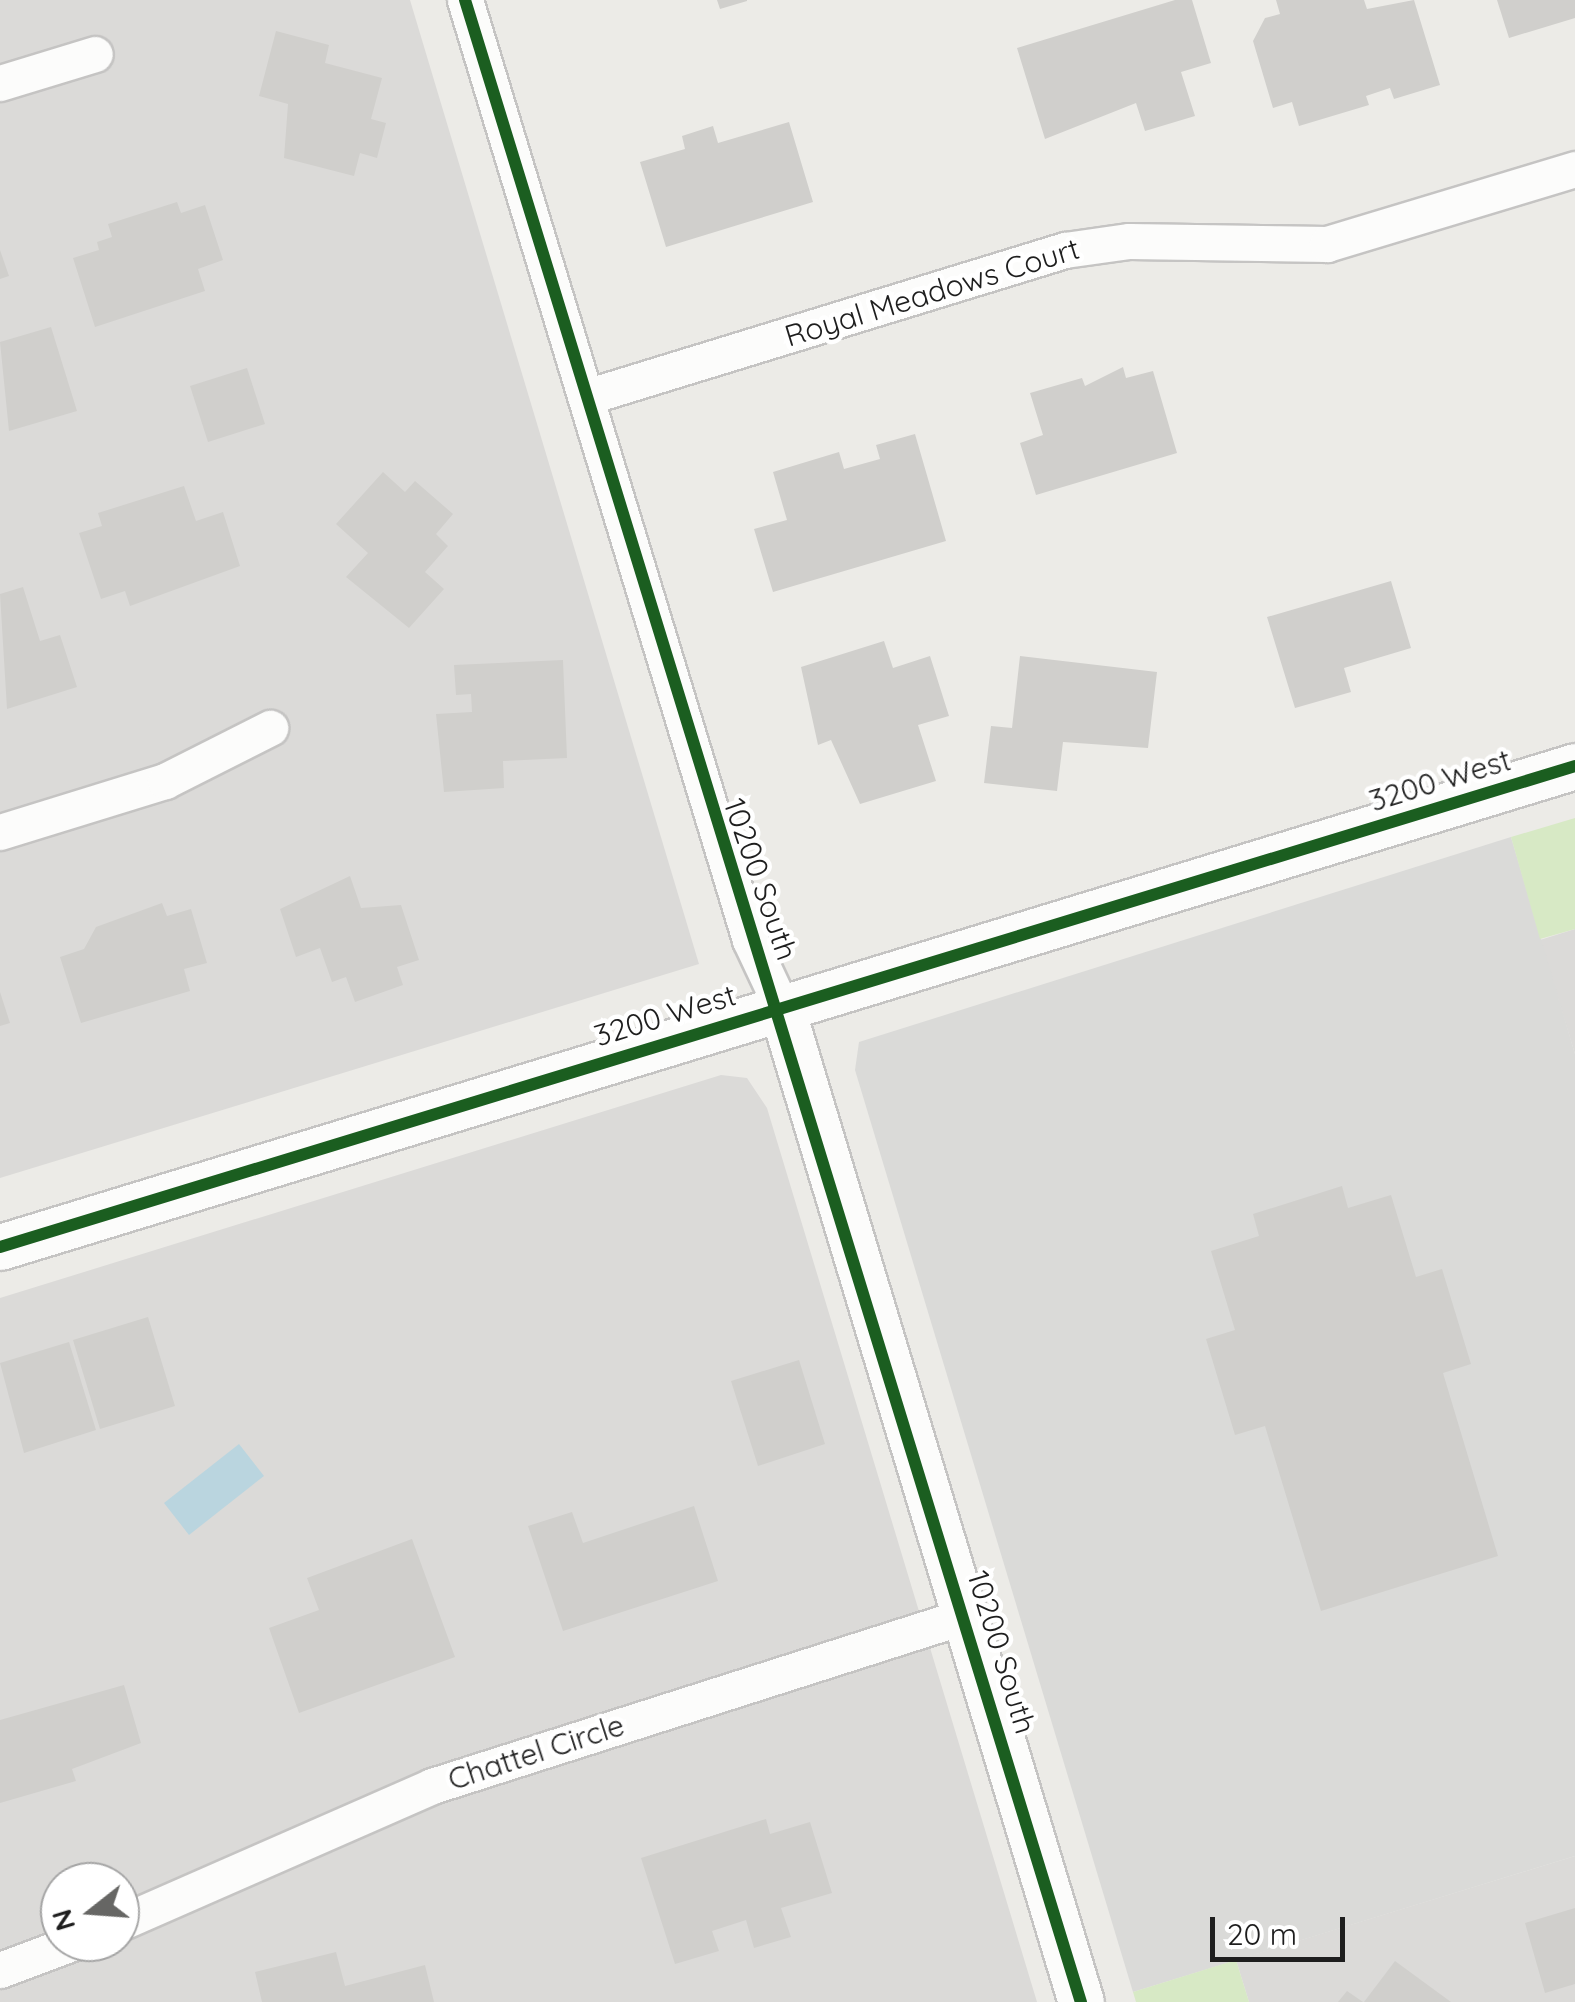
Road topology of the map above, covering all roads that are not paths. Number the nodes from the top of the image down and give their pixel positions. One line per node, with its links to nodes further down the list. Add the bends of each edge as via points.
1 (465, 0): 5 (street, 10200 South)
2 (95, 54): 3 (street)
3 (0, 83)
4 (1575, 169): 5 (street, Royal Meadows Court, via 1327,244 1129,241 1065,250)
5 (586, 397): 9 (street, 10200 South, via 750,940)
6 (270, 728): 8 (street, via 164,780)
7 (1575, 766): 9 (street, 3200 West)
8 (0, 832)
9 (781, 1006): 10 (street, 3200 West); 11 (street, 10200 South)
10 (0, 1247)
11 (965, 1616): 12 (street, Chattel Circle, via 432,1786); 15 (street, 10200 South)
12 (140, 1914)
13 (40, 1955): 14 (street)
14 (0, 1970)
15 (1081, 2002)

